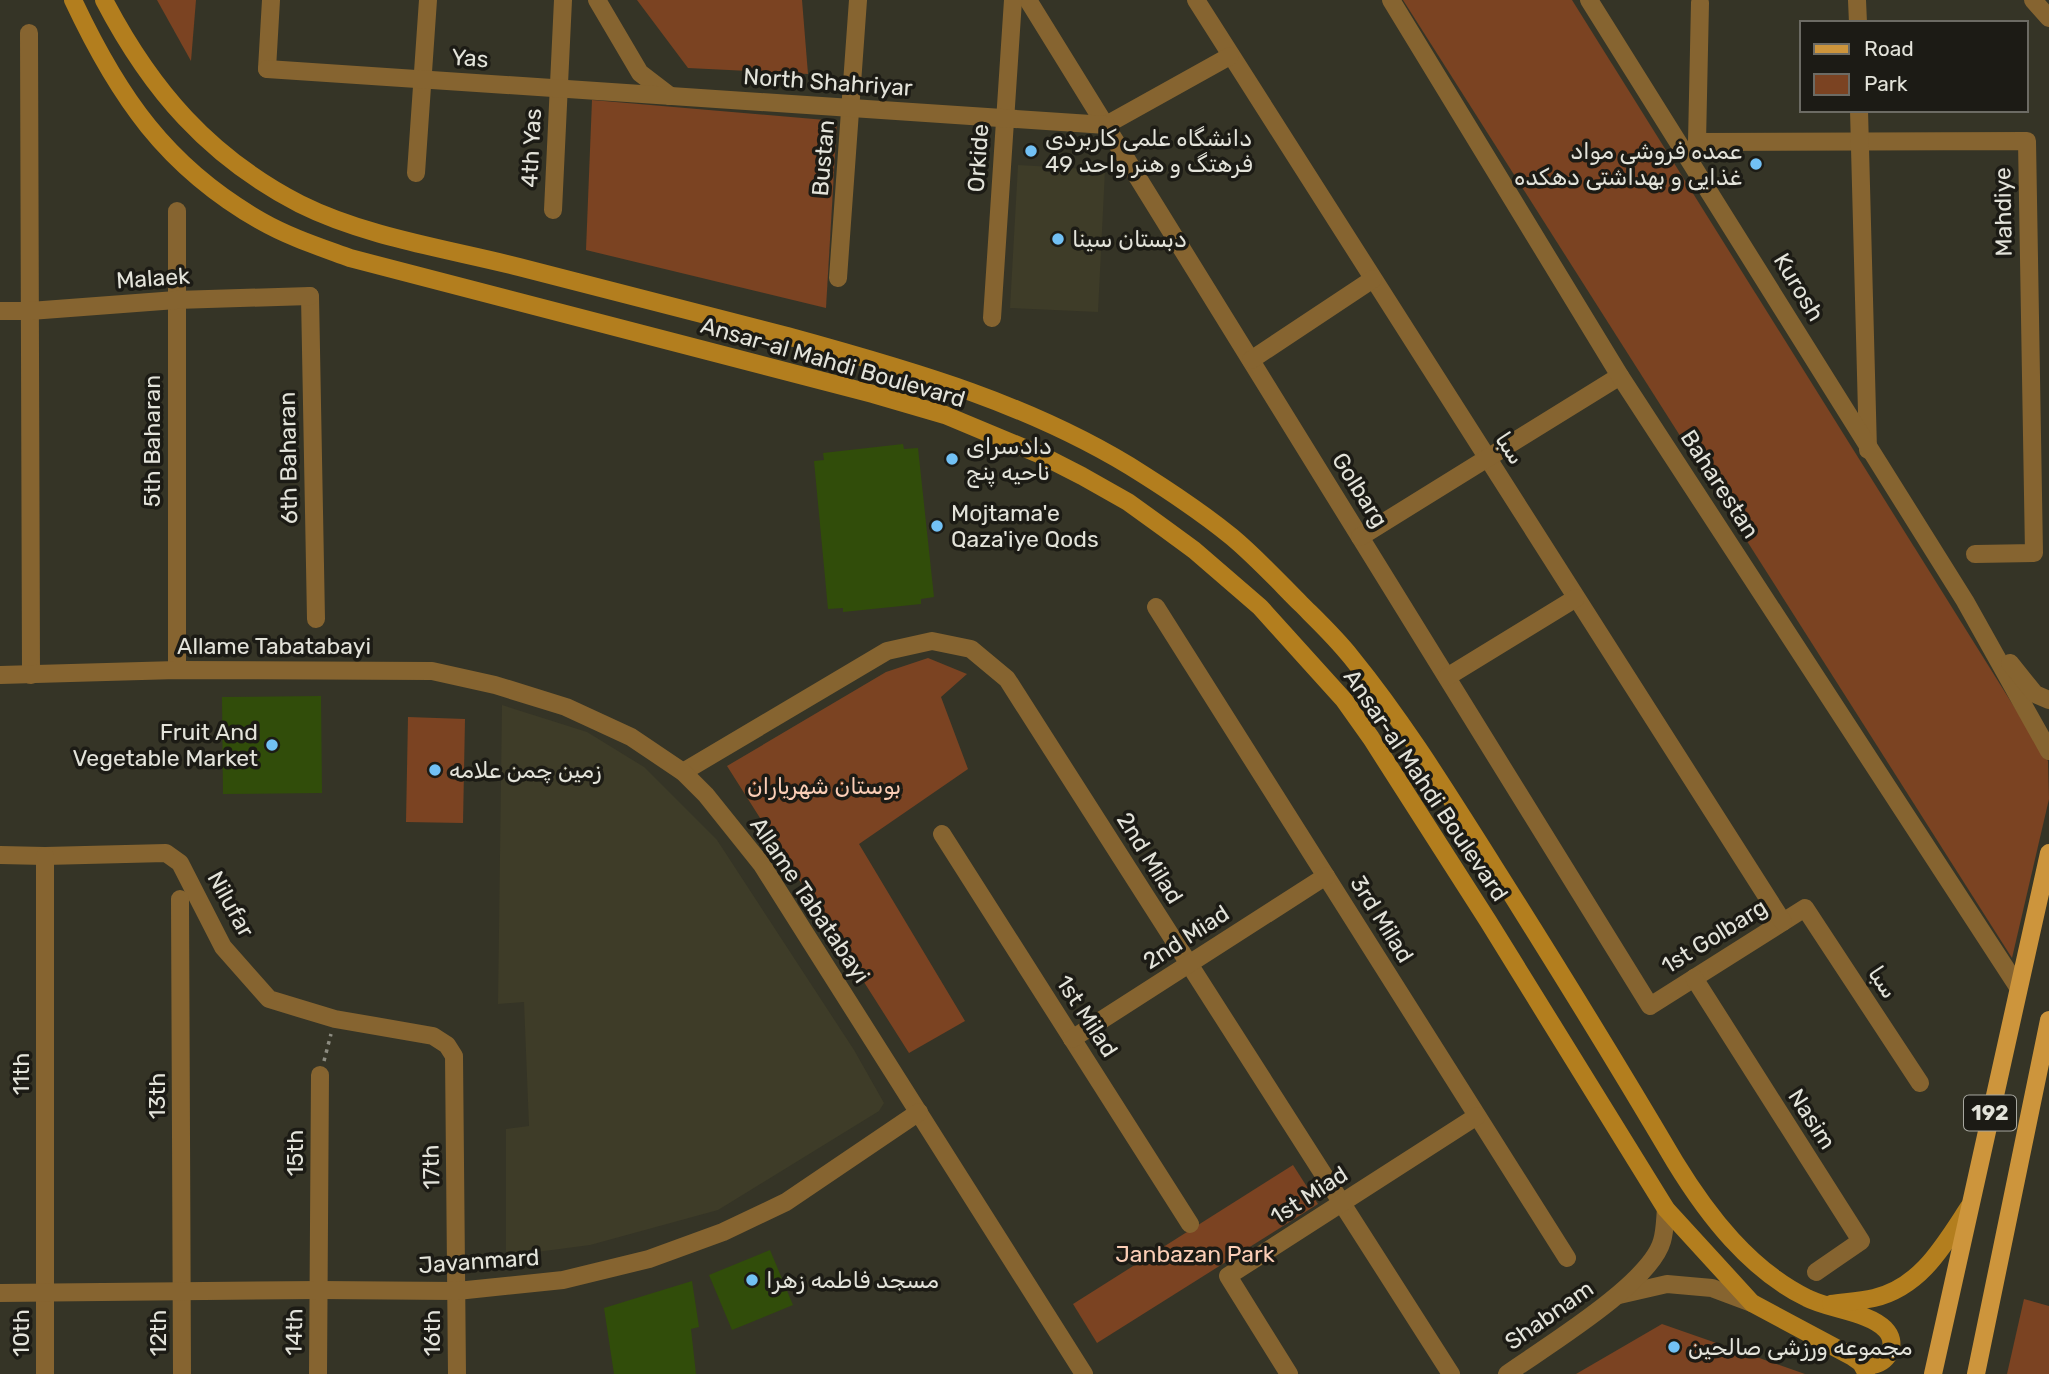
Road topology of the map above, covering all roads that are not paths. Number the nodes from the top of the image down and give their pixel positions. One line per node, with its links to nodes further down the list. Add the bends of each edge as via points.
1 (73, 0): 76 (main road, Ansar-al Mahdi Boulevard, via 104,63 148,129 201,180 263,222 350,258 945,415 1072,471 1128,502 1194,550 1260,607 1344,701 1488,920)
2 (104, 0): 87 (main road, Ansar-al Mahdi Boulevard, via 153,82 209,142 298,202 364,228 741,324 955,385 1099,447 1231,537 1347,651 1393,712 1710,1213 1746,1256 1777,1281)
3 (271, 0): 20 (street, Yas, via 267,69)
4 (428, 0): 20 (street)
5 (563, 0): 21 (street, 4th Yas)
6 (597, 0): 22 (street, via 639,72)
7 (858, 0): 23 (street, Bustan)
8 (1013, 0): 25 (street, Orkide)
9 (1028, 0): 26 (street, Golbarg)
10 (1196, 0): 19 (street, سبا)
11 (1391, 0): 39 (street, Baharestan)
12 (1589, 0): 40 (street, Kurosh)
13 (1857, 0): 17 (street)
14 (2032, 0): 16 (street)
15 (1700, 3): 27 (street, Mahdiye, via 1697,142)
16 (2049, 18)
17 (1857, 21)
18 (29, 33): 36 (street)
19 (1230, 56): 26 (street); 32 (street, سبا)
20 (422, 80): 21 (street, Yas); 28 (street)
21 (559, 89): 22 (street, Yas); 29 (street, 4th Yas)
22 (670, 96): 23 (street, North Shahriyar)
23 (851, 108): 25 (street, North Shahriyar); 31 (street, Bustan)
24 (1859, 112): 27 (street)
25 (1005, 119): 26 (street, North Shahriyar); 37 (street, Orkide)
26 (1106, 125): 38 (street, Golbarg)
27 (1859, 141): 40 (street); 43 (street, Mahdiye, via 2027,141 2034,553)
28 (416, 173)
29 (553, 210)
30 (177, 211): 34 (street, 5th Baharan)
31 (838, 278)
32 (1373, 279): 38 (street); 41 (street, سبا)
33 (310, 296): 34 (street, Malaek); 47 (street, 6th Baharan)
34 (176, 300): 36 (street, Malaek); 48 (street, 5th Baharan)
35 (0, 311): 36 (street, Malaek)
36 (30, 311): 50 (street)
37 (992, 318)
38 (1251, 360): 42 (street, Golbarg)
39 (1620, 376): 41 (street); 65 (street, Baharestan)
40 (1868, 450): 45 (street, Kurosh)
41 (1487, 458): 42 (street); 44 (street, سبا)
42 (1360, 537): 51 (street, Golbarg)
43 (1975, 554)
44 (1576, 598): 51 (street); 62 (street, سبا)
45 (1965, 601): 52 (street, via 2035,694); 53 (street)
46 (1156, 607): 59 (street, 3rd Milad)
47 (316, 619)
48 (177, 670): 50 (street, Allame Tabatabayi); 54 (street, Allame Tabatabayi, via 432,671 566,707 631,737)
49 (0, 675): 50 (street, Allame Tabatabayi)
50 (31, 675)
51 (1447, 677): 66 (street, Golbarg)
52 (2049, 700)
53 (2049, 751)
54 (683, 772): 63 (street, 2nd Milad, via 887,651 932,640 971,649 1007,679); 72 (street, Allame Tabatabayi, via 762,865)
55 (942, 834): 68 (street, 1st Milad)
56 (2049, 853): 65 (main road, 192)
57 (0, 855): 58 (street, Nilufar)
58 (45, 856): 69 (street, Nilufar, via 161,852 172,856 180,863 223,947 269,999 335,1019 433,1036); 82 (street, 11th)
59 (1326, 876): 63 (street, 2nd Miad); 73 (street, 3rd Milad)
60 (180, 899): 83 (street, 13th)
61 (1805, 908): 62 (street, 1st Golbarg); 71 (street, سبا)
62 (1783, 922): 64 (street, 1st Golbarg)
63 (1188, 964): 68 (street, 2nd Miad); 74 (street, 2nd Milad)
64 (1693, 978): 66 (street, 1st Golbarg); 79 (street, Nasim, via 1861,1241)
65 (2018, 988): 75 (main road, 192)
66 (1650, 1006)
67 (2049, 1020): 98 (main road, 192)
68 (1072, 1039): 77 (street, 1st Milad)
69 (447, 1045): 81 (street, 17th, via 454,1056)
70 (320, 1075): 80 (street, 15th)
71 (1920, 1083)
72 (919, 1112): 81 (street, Javanmard, via 786,1202 723,1232 649,1259 563,1279); 93 (street, Allame Tabatabayi)
73 (1477, 1116): 74 (street, 1st Miad); 78 (street, 3rd Milad)
74 (1341, 1203): 94 (street, 1st Miad, via 1228,1276); 95 (street, 2nd Milad)
75 (1969, 1208): 87 (main road, via 1935,1259 1912,1281 1876,1297); 97 (main road, 192)
76 (1666, 1209): 85 (street, via 1662,1243); 86 (main road, Ansar-al Mahdi Boulevard)
77 (1191, 1224)
78 (1567, 1258)
79 (1816, 1272)
80 (319, 1290): 81 (street, Javanmard); 83 (street, Javanmard); 91 (street, 14th)
81 (457, 1291): 92 (street, 16th)
82 (46, 1292): 83 (street, Javanmard); 84 (street, Javanmard); 89 (street, 10th)
83 (182, 1292): 90 (street, 12th)
84 (0, 1293)
85 (1619, 1295): 86 (street, via 1667,1284 1712,1288); 96 (street, Shabnam)
86 (1752, 1303): 88 (main road, Ansar-al Mahdi Boulevard, via 1827,1342)
87 (1825, 1305): 88 (main road, Ansar-al Mahdi Boulevard, via 1876,1323 1891,1338 1887,1357)
88 (1864, 1369)
89 (45, 1374)
90 (182, 1374)
91 (318, 1374)
92 (457, 1374)
93 (1084, 1374)
94 (1289, 1374)
95 (1451, 1374)
96 (1507, 1374)
97 (1933, 1374)
98 (1976, 1374)

